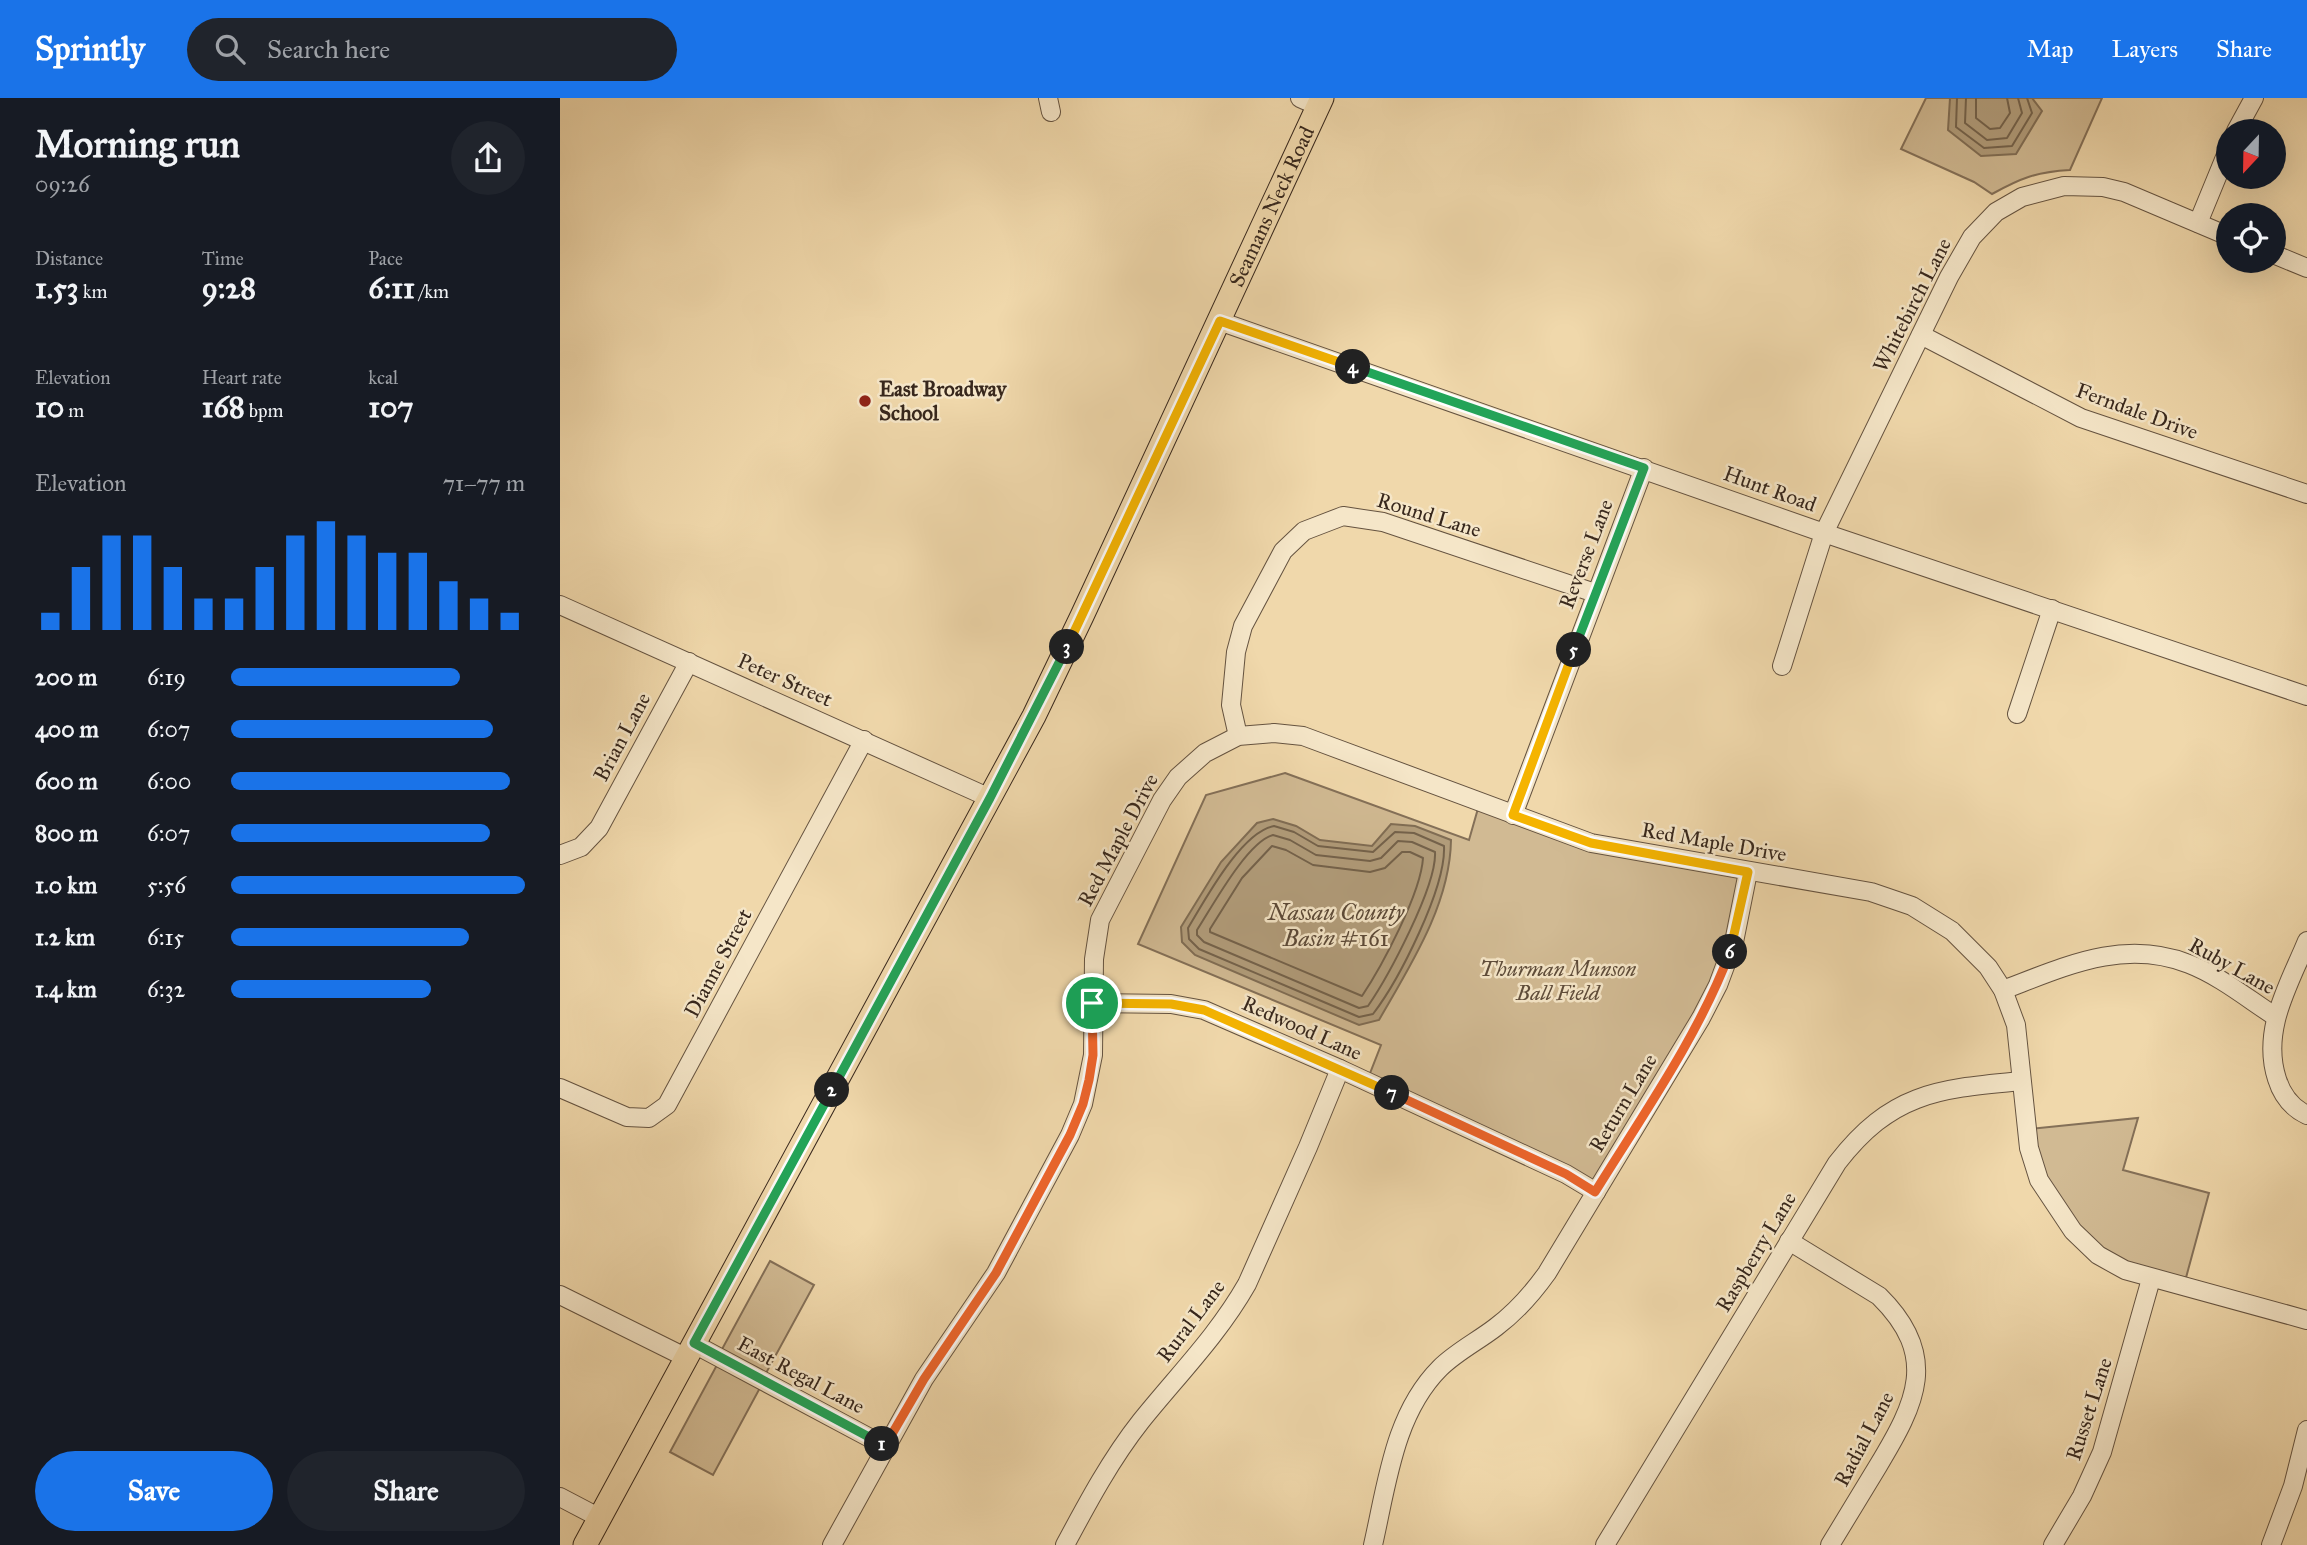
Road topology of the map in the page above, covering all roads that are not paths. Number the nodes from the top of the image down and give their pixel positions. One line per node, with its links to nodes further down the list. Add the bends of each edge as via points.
1 (2254, 98): 3 (street)
2 (1313, 101): 9 (main road, Seamans Neck Road)
3 (2243, 119)
4 (2216, 179): 5 (street)
5 (2198, 223): 6 (street, Whitebirch Lane); 10 (street, Whitebirch Lane, via 2103,187 2064,186 2022,197 1996,212 1972,237)
6 (2216, 231)
7 (2286, 259): 8 (street)
8 (2307, 268)
9 (1220, 321): 11 (street, Hunt Road); 23 (main road, Seamans Neck Road, via 1077,627)
10 (1921, 335): 12 (street, Ferndale Drive, via 2081,418); 13 (street, Whitebirch Lane)
11 (1644, 468): 13 (street, Hunt Road); 14 (street, Reverse Lane)
12 (2307, 494)
13 (1824, 533): 16 (street, Hunt Road); 18 (street, Whitebirch Lane)
14 (1595, 593): 21 (street, Round Lane, via 1383,522 1343,516 1304,531 1283,551 1243,626 1231,705); 24 (street, Reverse Lane)
15 (560, 605): 17 (street, Peter Street)
16 (2052, 609): 19 (street, Hunt Road); 20 (street)
17 (689, 662): 22 (street, Peter Street); 25 (street, Brian Lane, via 599,828 581,847)
18 (1782, 666)
19 (2307, 696)
20 (2017, 715)
21 (1238, 736): 24 (street, Red Maple Drive, via 1303,736); 29 (street, Red Maple Drive, via 1205,753 1178,777 1162,800 1100,920)
22 (864, 740): 23 (street, Peter Street); 33 (street, Dianne Street, via 667,1105 649,1118 627,1117)
23 (990, 798): 40 (main road, Seamans Neck Road)
24 (1513, 815): 26 (street, Red Maple Drive, via 1591,843)
25 (560, 855)
26 (1748, 872): 28 (street, Red Maple Drive, via 1871,892 1912,906 1952,930); 35 (street, Return Lane, via 1734,942 1718,985)
27 (2307, 941): 30 (street)
28 (2003, 989): 30 (street, Ruby Lane, via 2091,957 2123,953 2162,956 2190,964); 32 (street, Red Maple Drive, via 2016,1025)
29 (1092, 1003): 31 (street, Redwood Lane, via 1171,1004 1204,1010); 42 (street, Red Maple Drive, via 1089,1080 1070,1135 996,1273)
30 (2276, 1017): 34 (street, via 2271,1044 2280,1088)
31 (1340, 1069): 35 (street, Redwood Lane, via 1566,1174); 47 (street, Rural Lane, via 1247,1284 1203,1349 1140,1422 1102,1476)
32 (2021, 1081): 36 (street, Raspberry Lane, via 1933,1092 1877,1121 1850,1145); 37 (street, Red Maple Drive, via 2029,1148 2039,1180 2054,1204 2098,1255)
33 (560, 1088)
34 (2307, 1115)
35 (1595, 1192): 48 (street, Return Lane, via 1527,1300 1442,1366 1413,1404 1397,1445)
36 (1789, 1241): 49 (street, Raspberry Lane); 50 (street, Radial Lane, via 1891,1307 1913,1346 1917,1367 1908,1413)
37 (2151, 1279): 39 (street, Red Maple Drive); 51 (street, Russet Lane, via 2102,1452)
38 (560, 1295): 40 (street, East Regal Lane)
39 (2307, 1321)
40 (691, 1351): 42 (street, East Regal Lane); 44 (main road, Seamans Neck Road)
41 (2307, 1430): 52 (street)
42 (885, 1446): 46 (street, Red Maple Drive)
43 (560, 1497): 44 (street)
44 (600, 1518): 45 (main road, Seamans Neck Road)
45 (585, 1545)
46 (832, 1545)
47 (1065, 1545)
48 (1373, 1545)
49 (1605, 1545)
50 (1830, 1545)
51 (2053, 1545)
52 (2271, 1545)

